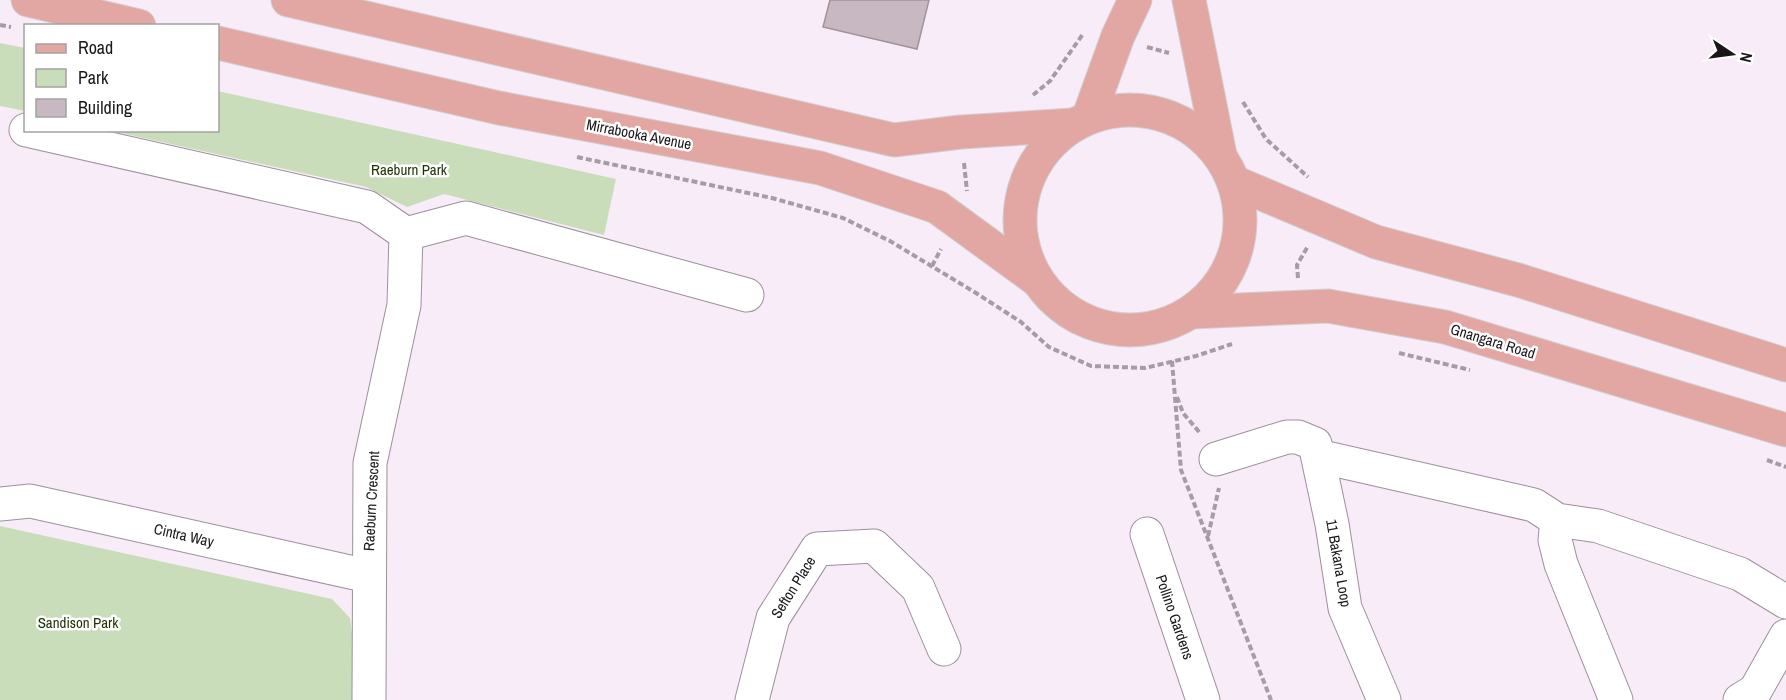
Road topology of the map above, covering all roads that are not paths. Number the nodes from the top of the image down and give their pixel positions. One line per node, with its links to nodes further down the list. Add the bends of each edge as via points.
1 (28, 0): 5 (main road)
2 (288, 0): 7 (main road, via 894,140)
3 (1135, 0): 7 (main road)
4 (1189, 0): 11 (main road)
5 (130, 24)
6 (219, 44): 13 (main road, Mirrabooka Avenue, via 499,108 820,168 937,207)
7 (1081, 121): 11 (main road, via 1118,110 1147,110 1175,118 1200,134); 13 (main road, via 1046,148 1027,178 1020,213 1023,248)
8 (0, 124): 9 (street)
9 (24, 130)
10 (35, 132): 12 (street, via 367,207)
11 (1227, 168): 15 (main road, via 1240,211 1238,240 1230,268 1213,292); 16 (main road, via 1376,242 1518,280)
12 (406, 234): 14 (street, via 466,218); 23 (street, Raeburn Crescent, via 404,305 370,463)
13 (1037, 280): 15 (main road, via 1071,312 1090,323 1125,331 1160,327)
14 (747, 295)
15 (1191, 312): 17 (main road, Gnangara Road, via 1328,306 1445,327)
16 (1786, 365)
17 (1786, 430)
18 (1318, 456): 19 (street, via 1316,444 1287,437); 21 (street, via 1534,505); 30 (street, 11 Bakana Loop, via 1346,608)
19 (1216, 459)
20 (0, 504): 23 (street, Cintra Way, via 30,501)
21 (1557, 520): 24 (street, via 1598,526 1740,574); 31 (street, via 1555,540 1561,564)
22 (1147, 534): 29 (street, Pollino Gardens)
23 (368, 576): 27 (street, Raeburn Crescent)
24 (1786, 602)
25 (1786, 636): 32 (street, via 1755,691)
26 (944, 649): 28 (street, Sefton Place, via 918,588 874,546 817,549 772,618)
27 (369, 700)
28 (752, 700)
29 (1203, 700)
30 (1384, 700)
31 (1616, 700)
32 (1740, 700)

